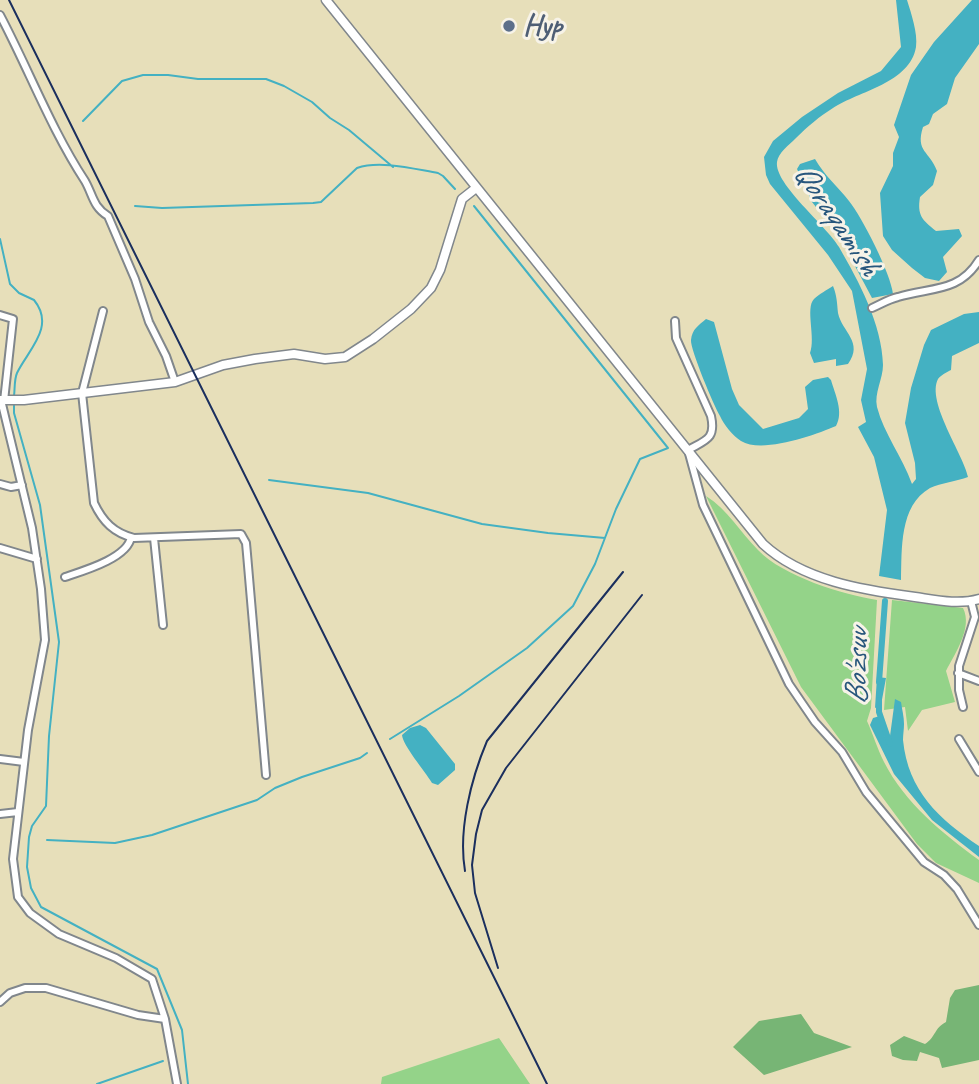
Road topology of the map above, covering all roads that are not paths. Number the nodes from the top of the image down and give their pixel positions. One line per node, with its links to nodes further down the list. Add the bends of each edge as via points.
1 (326, 0): 3 (main road)
2 (0, 15): 11 (street, via 90,196 108,216)
3 (466, 176): 4 (main road); 5 (main road)
4 (475, 188): 5 (main road); 14 (main road)
5 (462, 198): 11 (main road, via 431,288 353,353 336,360 294,354 239,361)
6 (979, 260): 7 (street, via 950,287)
7 (872, 307)
8 (103, 312): 12 (street)
9 (0, 315): 13 (street, via 13,319)
10 (675, 321): 14 (street, via 676,338 714,429 710,437)
11 (176, 382): 12 (main road)
12 (82, 393): 13 (main road); 17 (street, via 94,503 101,518 119,534)
13 (2, 400): 16 (street)
14 (688, 450): 22 (main road, via 754,534 789,563 873,591 943,601); 34 (street, via 703,505 789,684 842,752 866,792 924,862 944,875)
15 (0, 484): 16 (street)
16 (22, 485): 20 (street)
17 (131, 537): 18 (street); 21 (street, via 126,549 105,562)
18 (154, 538): 23 (street); 31 (street, via 241,534 246,543)
19 (0, 548): 20 (street)
20 (37, 559): 29 (street, via 45,640)
21 (65, 577)
22 (975, 600): 24 (street, via 975,617)
23 (163, 625)
24 (958, 673): 25 (street); 26 (street)
25 (979, 681)
26 (963, 707)
27 (959, 739): 30 (street)
28 (0, 759): 29 (street)
29 (24, 762): 32 (street)
30 (979, 772)
31 (266, 775)
32 (18, 812): 33 (street); 36 (street, via 13,859 18,897 30,914 59,934 152,979)
33 (0, 814)
34 (979, 925)
35 (0, 1002): 36 (street, via 25,988 46,988)
36 (165, 1019): 37 (street)
37 (177, 1084)

